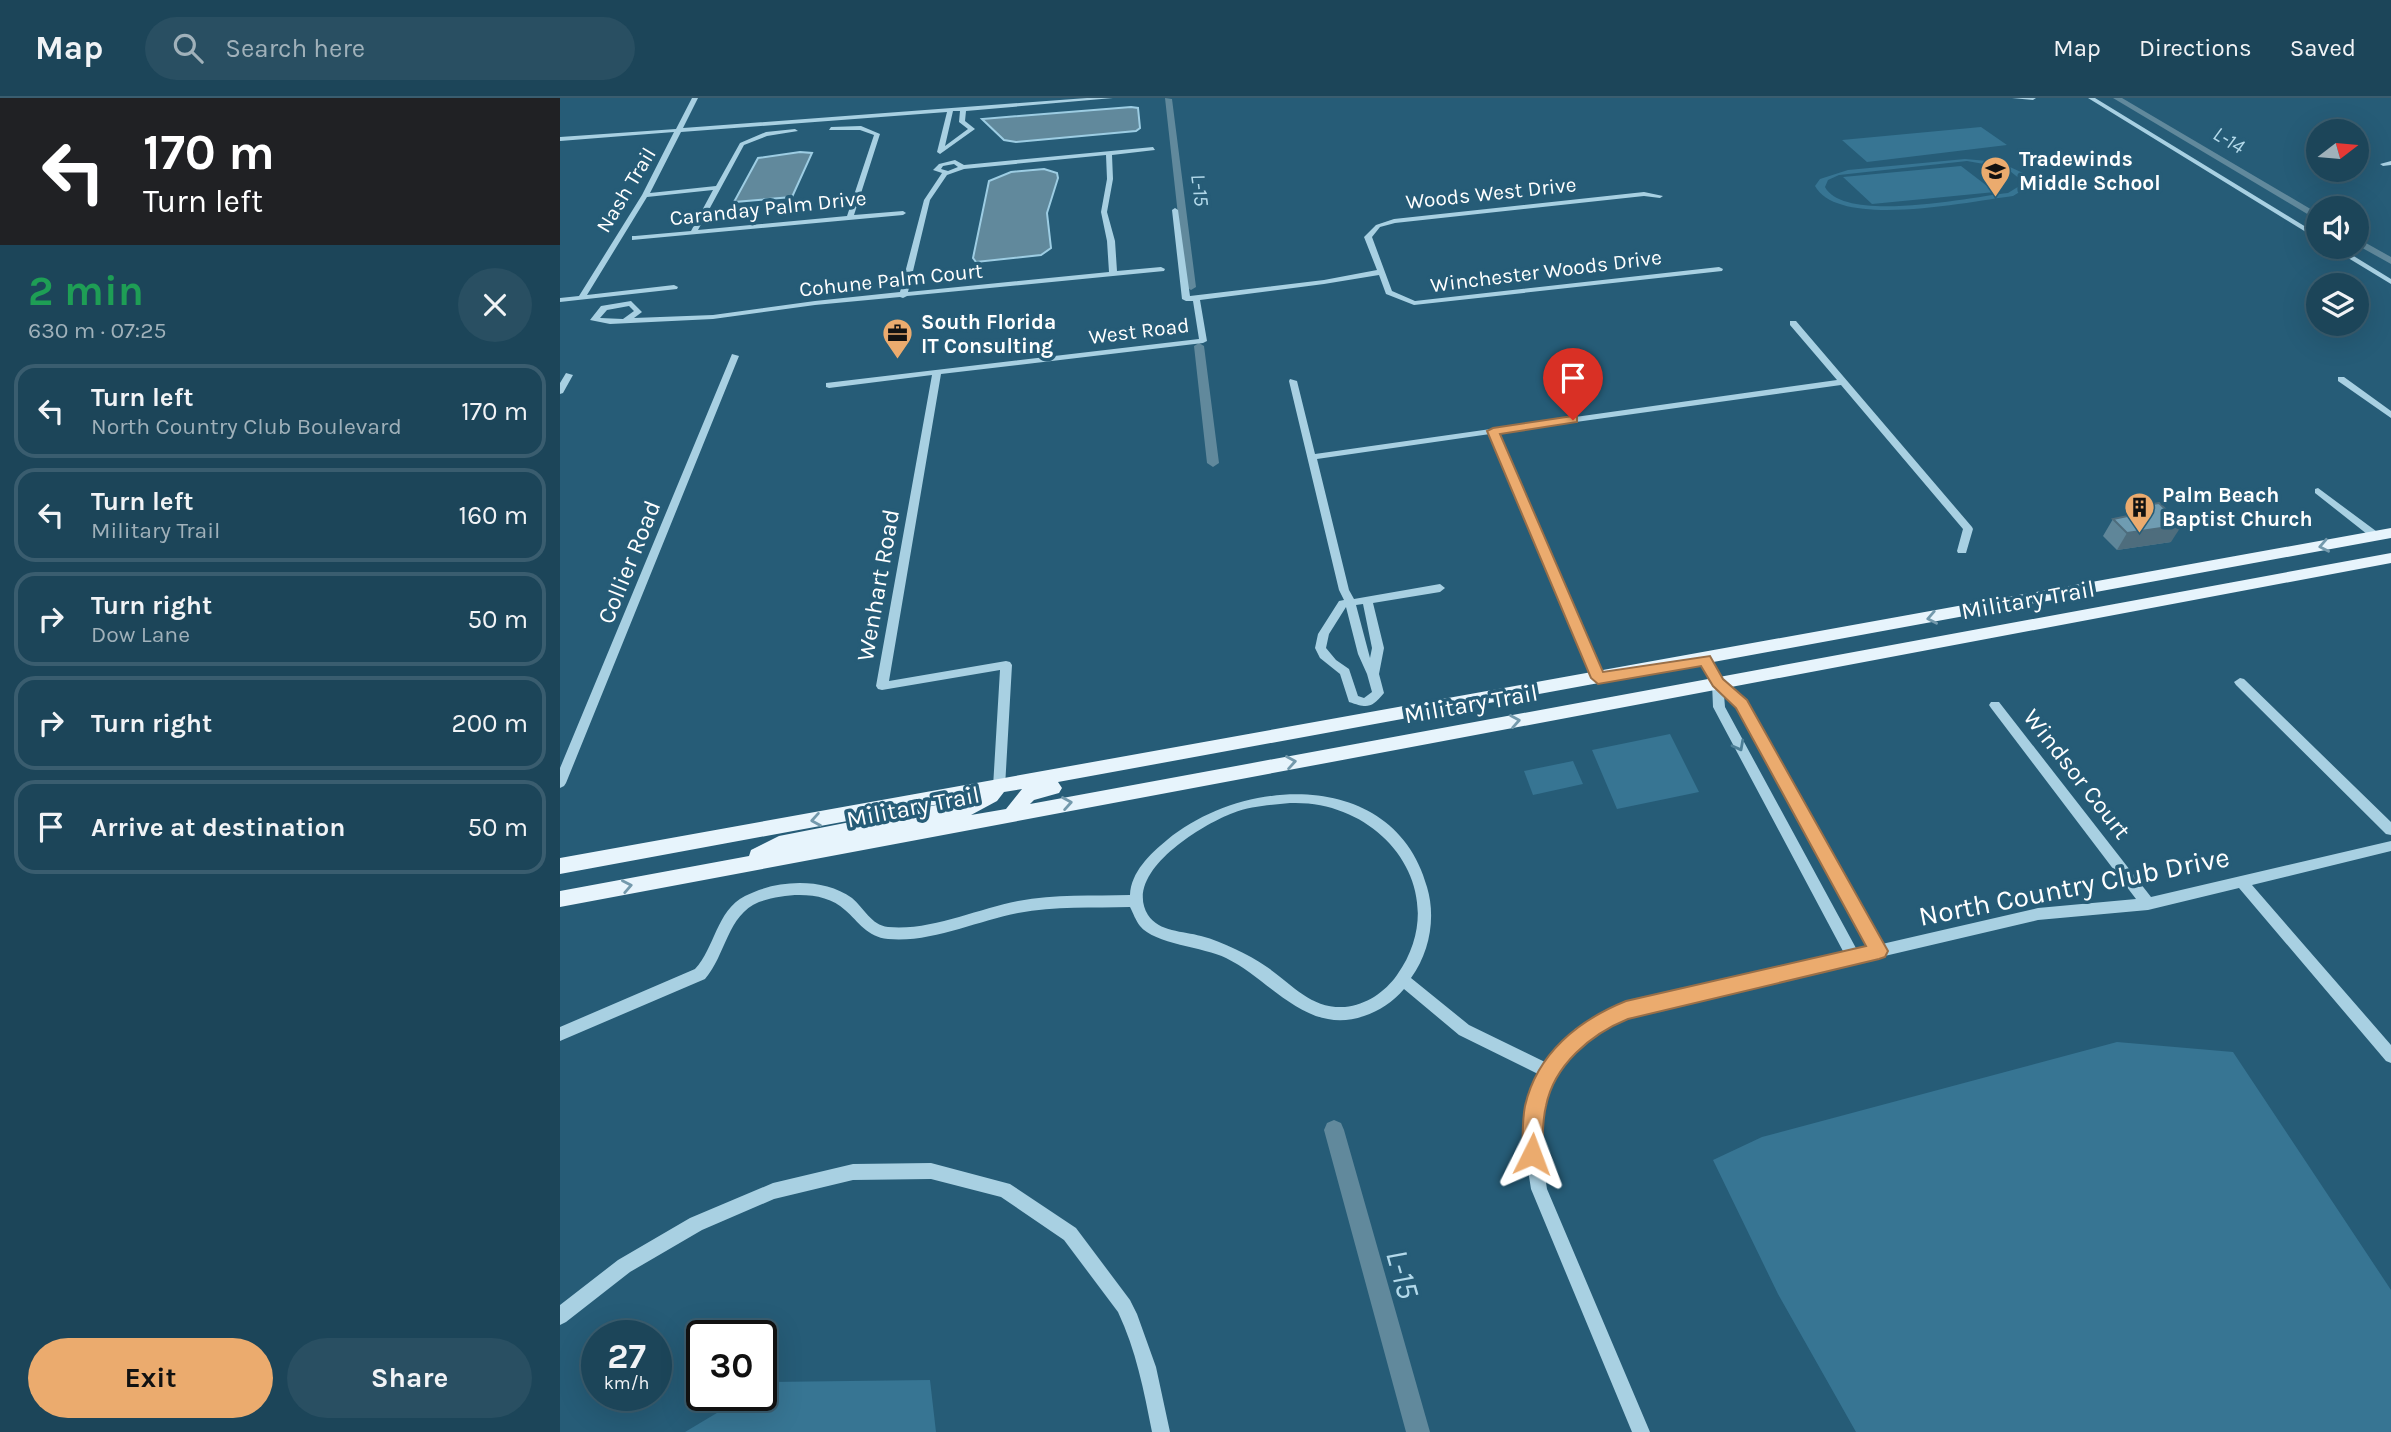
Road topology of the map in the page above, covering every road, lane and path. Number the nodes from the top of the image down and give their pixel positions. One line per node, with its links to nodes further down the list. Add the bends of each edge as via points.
1 (695, 98): 9 (street, Nash Trail)
2 (1022, 98): 9 (street)
3 (1110, 98): 7 (street)
4 (2015, 98): 5 (street)
5 (2033, 98)
6 (2091, 98): 29 (street)
7 (963, 110): 8 (street); 16 (street, via 962,122 972,129)
8 (950, 111): 12 (street); 16 (street)
9 (685, 123): 11 (street); 12 (street, Nash Trail)
10 (818, 130): 28 (street, via 862,128 877,134)
11 (560, 131)
12 (681, 131): 14 (street); 24 (street, Nash Trail)
13 (807, 131): 23 (street, via 766,134 741,144)
14 (560, 139)
15 (1153, 149): 17 (street)
16 (940, 152): 18 (street)
17 (1110, 154): 21 (street); 36 (street, via 1104,212)
18 (946, 163): 21 (street); 22 (street, via 936,168)
19 (2391, 163): 20 (street)
20 (2382, 164)
21 (963, 167): 22 (street)
22 (945, 173): 39 (street, via 927,200)
23 (716, 188): 24 (street); 30 (street)
24 (645, 195): 40 (street, Nash Trail)
25 (1660, 196): 35 (street, Woods West Drive, via 1644,194 1388,222 1374,228 1368,237)
26 (1175, 210): 41 (street)
27 (903, 213): 28 (street, Caranday Palm Drive)
28 (850, 218): 30 (street, Caranday Palm Drive)
29 (2306, 229)
30 (692, 233): 31 (street, Caranday Palm Drive)
31 (635, 238)
32 (2354, 259): 37 (street)
33 (1161, 269): 36 (street, Cohune Palm Court)
34 (1719, 269): 35 (street, Winchester Woods Drive, via 1429,303 1396,298)
35 (1381, 272): 41 (street)
36 (1113, 274): 39 (street, Cohune Palm Court)
37 (2391, 282)
38 (674, 287): 40 (street)
39 (903, 296): 43 (street, Cohune Palm Court, via 713,317)
40 (581, 298): 42 (street)
41 (1191, 298): 46 (street, West Road, via 1203,341)
42 (560, 300)
43 (625, 321): 43 (street, Cohune Palm Court, via 610,322 594,320 604,308 631,303 638,313)
44 (1793, 323): 50 (street)
45 (735, 356): 74 (street, Collier Road)
46 (937, 372): 51 (street, West Road); 75 (street, Wenhart Road, via 882,686 1006,665)
47 (569, 375): 52 (street)
48 (2341, 379): 53 (street)
49 (1293, 381): 55 (street)
50 (1843, 382): 54 (street); 58 (street, via 1968,529)
51 (830, 385)
52 (560, 391)
53 (2391, 415)
54 (1493, 431): 55 (street); 68 (street)
55 (1311, 457): 62 (street, via 1344,590)
56 (2318, 491): 57 (street)
57 (2384, 535): 66 (main road, Military Trail, one-way to 66)
58 (1962, 551)
59 (2391, 558): 70 (main road, Military Trail)
60 (1440, 588): 61 (street)
61 (1367, 600): 62 (street); 64 (street)
62 (1352, 603): 63 (street, via 1343,604); 65 (street)
63 (1330, 626): 65 (street); 72 (street, via 1319,649 1323,658 1345,672 1353,699)
64 (1373, 626): 65 (street); 67 (street, via 1378,648)
65 (1358, 628): 67 (street, via 1366,664)
66 (1705, 660): 68 (main road, Military Trail); 70 (street)
67 (1373, 674): 72 (street, via 1378,693)
68 (1598, 678): 72 (main road, Military Trail)
69 (2240, 682): 77 (street)
70 (1718, 683): 76 (main road, Military Trail, one-way to 70); 85 (street, via 1741,704); 86 (street, one-way to 86, via 1719,707)
71 (1995, 705): 84 (street, Windsor Court)
72 (1368, 711): 73 (main road, Military Trail)
73 (1207, 748): 75 (main road, Military Trail); 76 (main road, via 1180,765 1028,794)
74 (560, 783)
75 (999, 787): 79 (main road, via 970,808 779,844); 80 (main road, Military Trail, one-way to 80)
76 (1012, 814): 79 (main road, Military Trail)
77 (2391, 830)
78 (2391, 846): 81 (street, North Country Club Drive)
79 (743, 864): 82 (main road, Military Trail, one-way to 79)
80 (560, 866)
81 (2241, 881): 84 (street, North Country Club Drive); 89 (street)
82 (560, 899)
83 (1136, 901): 87 (street, via 1153,928 1231,953 1266,975 1295,1002 1318,1012 1367,1009); 87 (street, via 1140,880 1153,860 1209,818 1242,805 1277,799 1332,803 1372,820 1389,833 1403,848 1422,884 1425,931); 88 (street, via 1022,907 899,934 874,930 845,901 824,892 764,896 737,909 728,919 717,953 700,974)
84 (2148, 904): 85 (street, North Country Club Drive, via 2038,914)
85 (1879, 951): 86 (street, North Country Club Drive)
86 (1853, 957): 90 (street, North Country Club Drive, via 1626,1010 1580,1034)
87 (1403, 980): 90 (street, via 1464,1030)
88 (560, 1034)
89 (2391, 1056)
90 (1549, 1072): 93 (street, North Country Club Drive, via 1535,1105 1531,1138 1536,1180)
91 (560, 1316): 92 (street, via 670,1237 754,1196 850,1171 895,1168 952,1173 992,1185 1041,1210 1073,1236 1101,1268 1125,1307 1143,1353)
92 (1161, 1432)
93 (1640, 1432)

